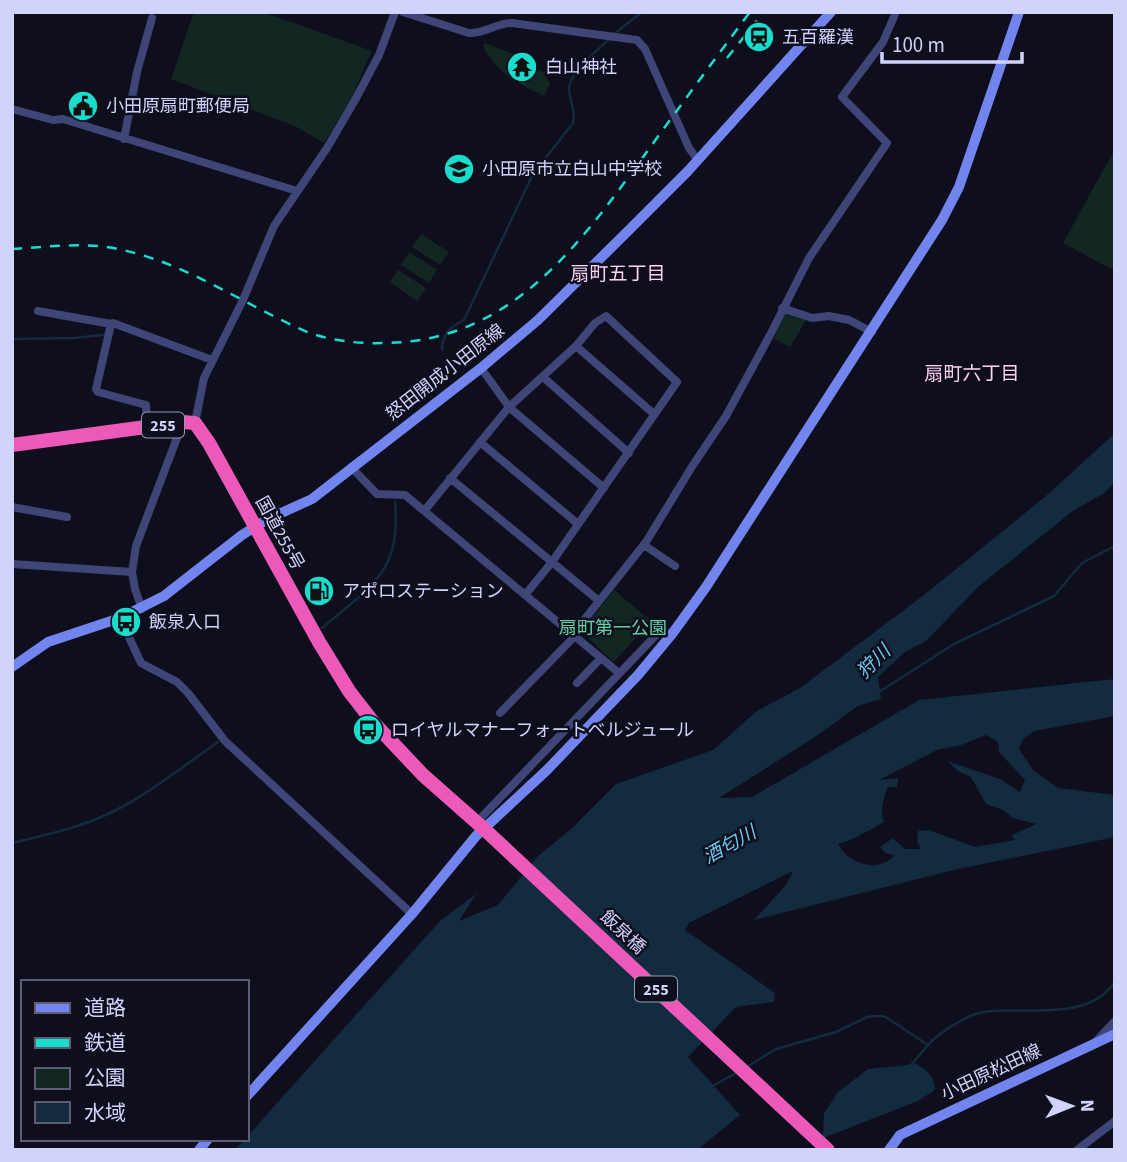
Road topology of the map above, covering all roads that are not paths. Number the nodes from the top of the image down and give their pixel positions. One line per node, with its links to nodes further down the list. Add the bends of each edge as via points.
1 (395, 12): 10 (street, via 355,100)
2 (403, 12): 9 (street, via 469,33 506,23 634,39 643,45)
3 (831, 12): 9 (street, 怒田開成小田原線)
4 (896, 12): 11 (street, via 883,42 842,97 887,143 809,258)
5 (1019, 12): 14 (street, via 960,187)
6 (152, 18): 8 (street)
7 (12, 108): 8 (street)
8 (124, 139): 10 (street)
9 (697, 159): 17 (street, 怒田開成小田原線, via 538,320)
10 (298, 191): 16 (street, via 274,226)
11 (782, 308): 14 (street, via 811,318 849,320); 34 (street, via 726,416)
12 (38, 311): 13 (street)
13 (110, 324): 16 (street); 22 (street, via 96,389 146,405)
14 (872, 332): 43 (street)
15 (576, 346): 18 (street); 20 (street); 20 (street, via 606,316 677,382)
16 (212, 360): 21 (street)
17 (481, 368): 19 (street); 26 (street, 怒田開成小田原線)
18 (543, 377): 19 (street); 25 (street)
19 (509, 407): 23 (street); 28 (street)
20 (654, 414): 25 (street)
21 (189, 422): 22 (highway, 255); 33 (highway, 国道255号 / 255, via 209,443); 38 (street, via 136,546)
22 (148, 427): 24 (highway, 255)
23 (480, 442): 27 (street); 32 (street)
24 (12, 444)
25 (629, 453): 28 (street)
26 (351, 467): 30 (street, via 377,494 405,495); 33 (street, 怒田開成小田原線, via 312,499)
27 (450, 478): 30 (street); 35 (street)
28 (604, 488): 32 (street)
29 (12, 507): 31 (street)
30 (425, 510): 39 (street)
31 (66, 517)
32 (578, 524): 35 (street)
33 (256, 526): 41 (street, 怒田開成小田原線); 50 (highway, 国道255号 / 255, via 349,691 406,757)
34 (644, 545): 37 (street); 40 (street)
35 (552, 562): 39 (street); 40 (street)
36 (12, 564): 38 (street)
37 (675, 566)
38 (132, 572): 41 (street)
39 (524, 595): 44 (street)
40 (599, 601): 44 (street)
41 (142, 609): 42 (street, 怒田開成小田原線)
42 (120, 618): 46 (street, 怒田開成小田原線, via 48,642); 51 (street, via 141,663 188,692 225,741)
43 (671, 634): 47 (street, via 660,631); 50 (street, via 547,770)
44 (574, 635): 45 (street); 49 (street)
45 (600, 659): 47 (street); 48 (street)
46 (12, 667)
47 (619, 674): 50 (street)
48 (577, 682)
49 (500, 713)
50 (480, 825): 51 (street); 57 (highway, 飯泉橋 / 255)
51 (412, 914): 55 (street)
52 (1115, 1021): 54 (street)
53 (1115, 1034): 54 (street, 小田原松田線)
54 (1095, 1043): 58 (street, 小田原松田線, via 900,1135)
55 (248, 1096)
56 (1115, 1121): 59 (street)
57 (828, 1150)
58 (889, 1150)
59 (1077, 1150)

